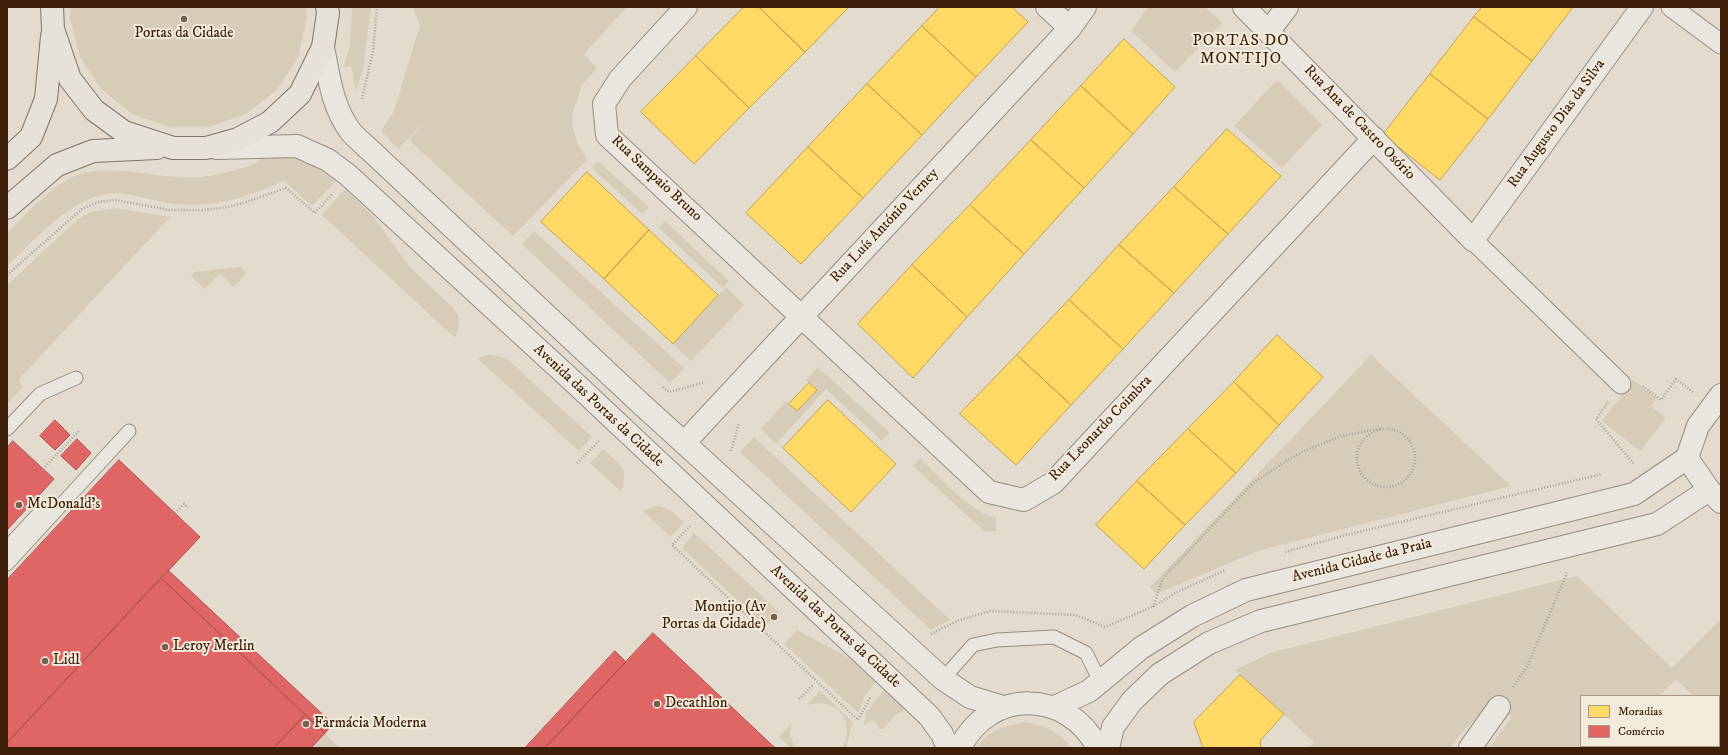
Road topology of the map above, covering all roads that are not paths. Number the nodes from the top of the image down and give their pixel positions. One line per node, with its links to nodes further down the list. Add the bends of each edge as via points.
1 (52, 7): 11 (main road)
2 (327, 7): 14 (main road)
3 (686, 7): 21 (street, Rua Sampaio Bruno, via 620,78 604,104 607,135)
4 (1047, 7): 10 (street)
5 (1085, 7): 10 (street, Rua Luís António Verney)
6 (1244, 7): 12 (street, Rua Ana de Castro Osório)
7 (1287, 7): 12 (street)
8 (1642, 7): 20 (street, Rua Augusto Dias da Silva)
9 (1671, 7): 13 (street)
10 (1070, 28): 21 (street, Rua Luís António Verney)
11 (53, 29): 16 (main road, via 70,79 94,110 124,132); 18 (main road, via 46,99 31,136)
12 (1269, 31): 15 (street, Rua Ana de Castro Osório)
13 (1721, 44)
14 (323, 47): 17 (main road, via 300,94 270,122 238,139); 27 (street, Avenida das Portas da Cidade, via 332,95 352,132)
15 (1374, 138): 20 (street, Rua Ana de Castro Osório); 21 (street, Rua Leonardo Coimbra, via 1052,483 1024,500 989,492)
16 (173, 148): 17 (main road); 19 (main road, via 93,151 57,165)
17 (206, 148): 38 (street, Avenida das Portas da Cidade, via 297,146 328,160 348,175 577,385 924,711 942,734)
18 (7, 159)
19 (7, 208)
20 (1473, 240): 23 (street)
21 (802, 316): 27 (street, Rua Luís António Verney)
22 (76, 378): 25 (lane, via 40,394)
23 (1621, 384)
24 (1717, 401): 28 (street, via 1698,426)
25 (7, 429)
26 (129, 431): 30 (lane)
27 (684, 442): 33 (street, Avenida das Portas da Cidade)
28 (1687, 458): 29 (street); 34 (street, Avenida Cidade da Praia, via 1634,494 1246,590 1192,616 1141,648)
29 (1715, 496): 41 (street, via 1657,524 1261,621 1209,643 1160,674 1132,701 1113,727)
30 (59, 507): 31 (lane, via 42,510); 32 (lane)
31 (7, 548)
32 (7, 564)
33 (942, 679): 34 (lane, via 973,645 997,640 1054,638 1086,653); 35 (street, Avenida das Portas da Cidade, via 970,697)
34 (1100, 682): 36 (street, Avenida Cidade da Praia, via 1089,691)
35 (1003, 707): 36 (street, via 1029,703); 39 (street, via 986,716 971,730)
36 (1055, 707): 40 (street, via 1072,716 1087,730)
37 (1499, 707): 42 (street)
38 (948, 748)
39 (960, 748)
40 (1098, 748)
41 (1108, 748)
42 (1470, 748)

